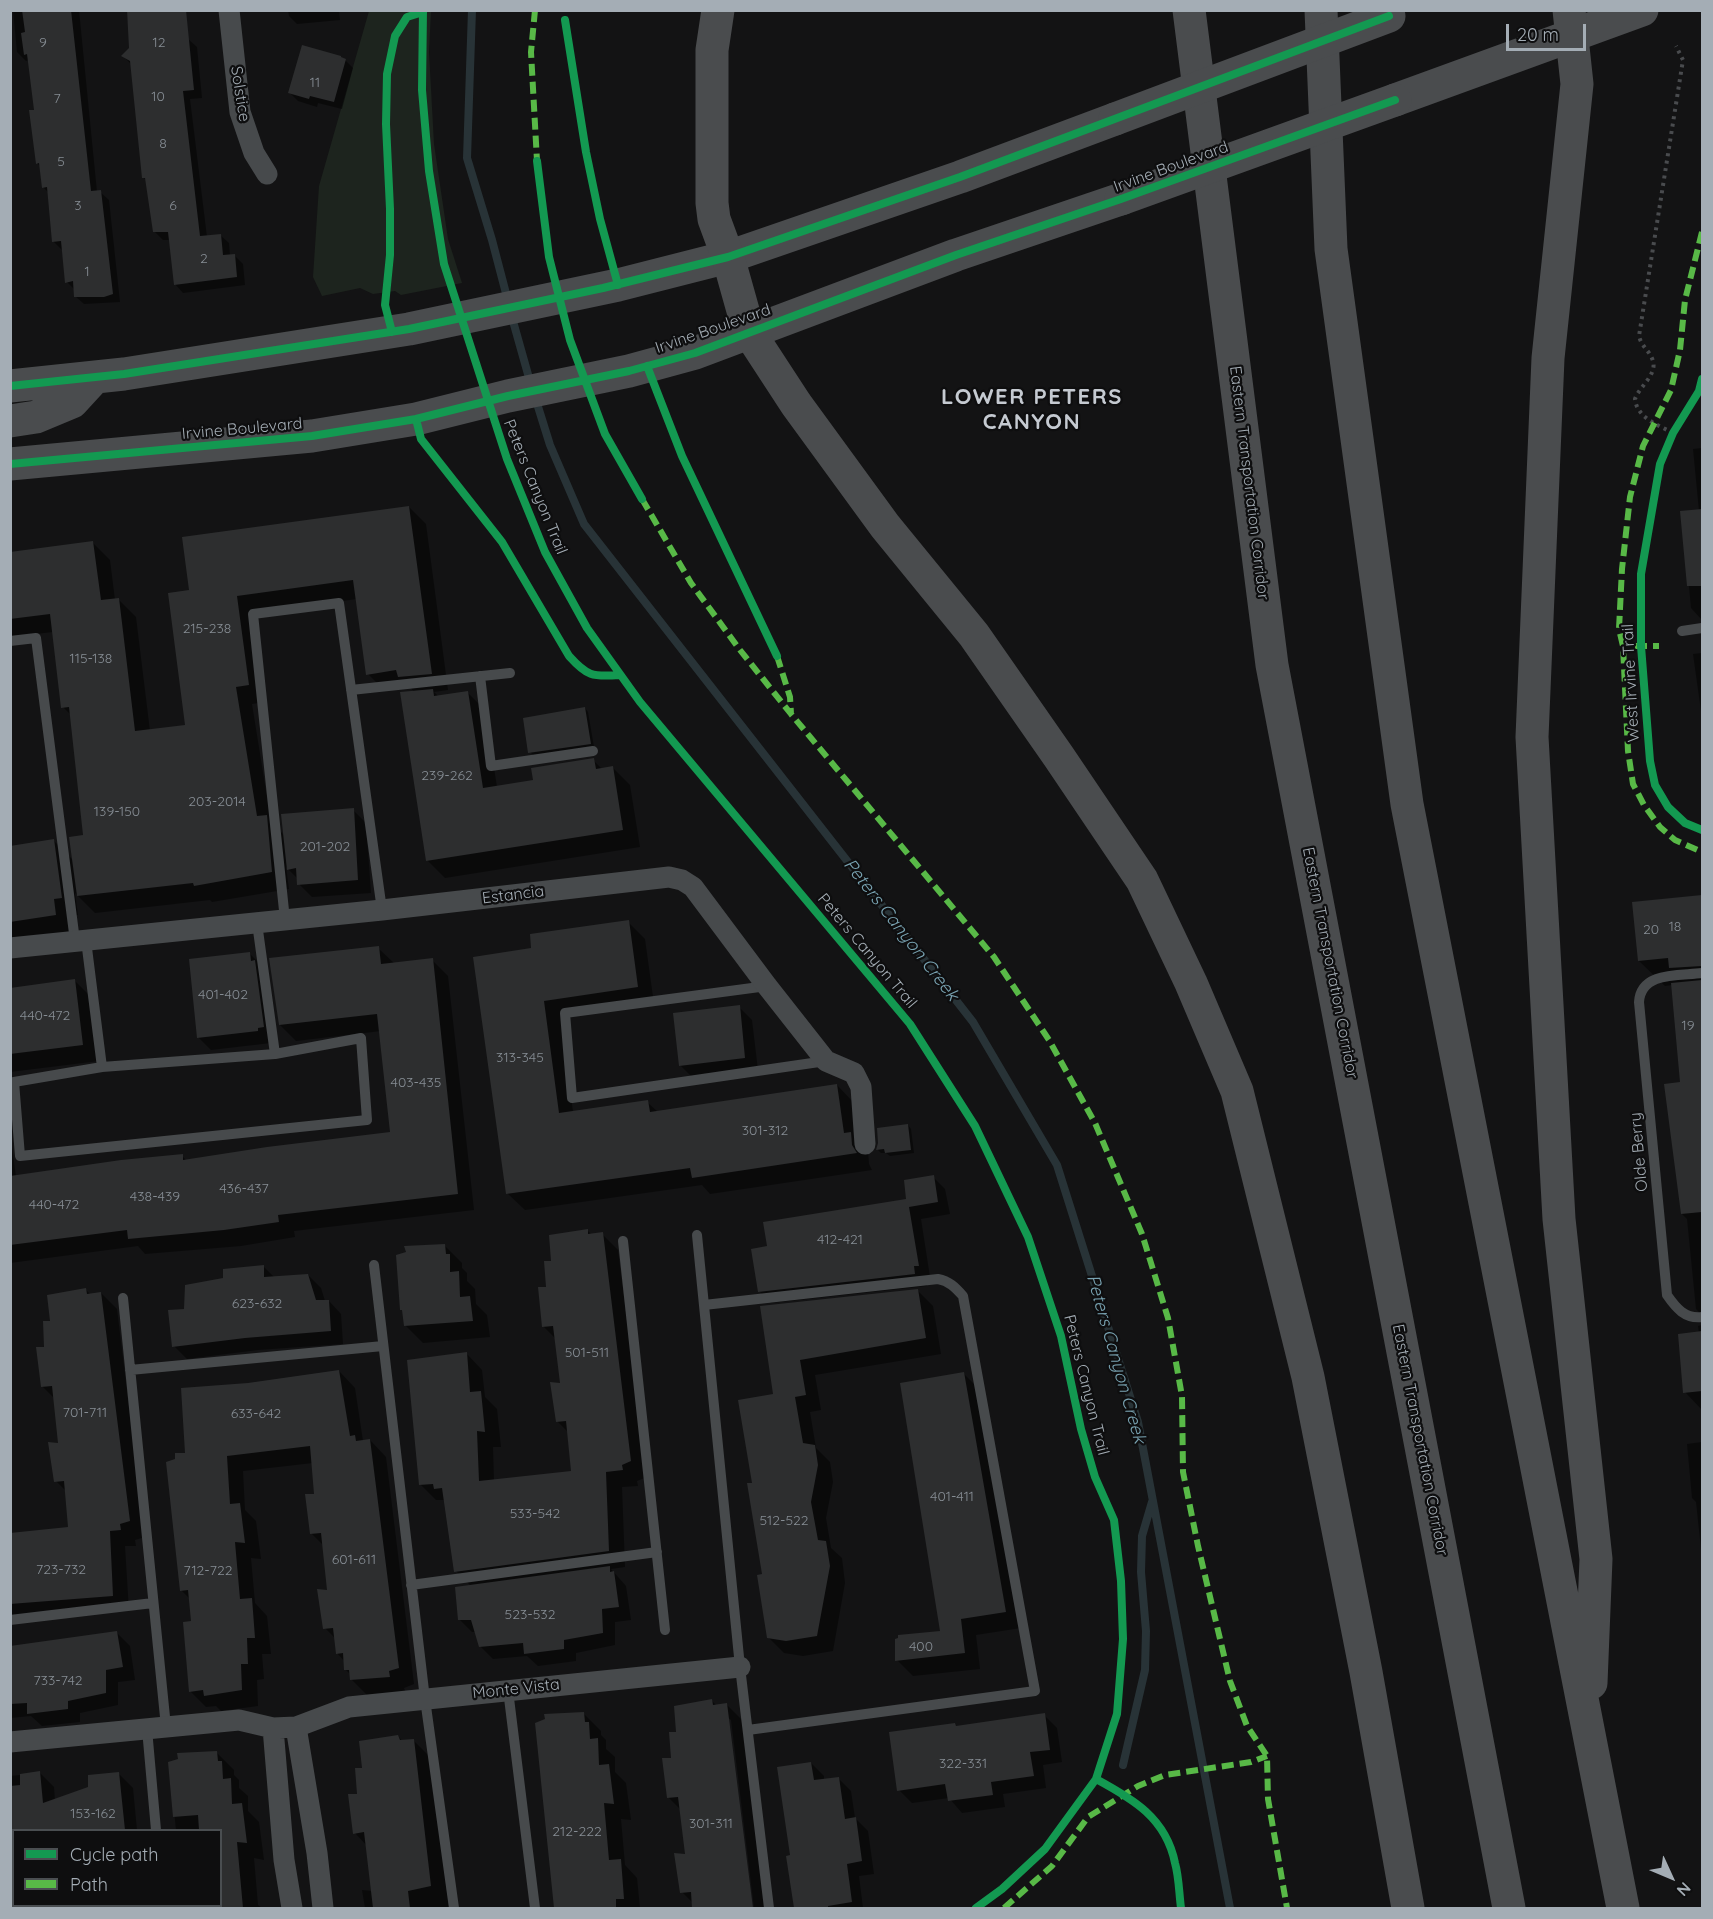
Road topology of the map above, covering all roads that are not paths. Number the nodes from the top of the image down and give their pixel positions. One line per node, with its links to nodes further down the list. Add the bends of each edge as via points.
1 (229, 10): 8 (street, Solstice, via 240,112 254,153)
2 (718, 10): 9 (main road, via 712,50 712,203)
3 (1190, 10): 62 (main road, Eastern Transportation Corridor, via 1272,665)
4 (1321, 10): 53 (main road, via 1331,249 1407,804)
5 (1642, 10): 7 (main road, Irvine Boulevard)
6 (1397, 13): 9 (main road, bridge, via 960,177)
7 (1571, 23): 10 (main road, Irvine Boulevard, bridge, via 1395,100); 53 (main road, via 1577,84 1548,358 1532,738 1559,1219 1596,1559)
8 (267, 174)
9 (728, 257): 10 (main road); 11 (main road, via 409,329)
10 (749, 332): 14 (main road, Irvine Boulevard, via 695,353 629,371 312,436); 61 (main road, via 796,404 885,525 974,635 1142,880 1236,1090 1308,1377)
11 (95, 377): 12 (main road); 13 (main road, via 72,402 36,417)
12 (10, 386)
13 (10, 420)
14 (10, 465)
15 (1702, 628): 16 (lane)
16 (1682, 631)
17 (10, 641): 25 (lane, via 36,638)
18 (510, 673): 19 (lane)
19 (480, 676): 20 (lane); 21 (lane, via 491,766)
20 (351, 690): 22 (lane); 23 (lane, via 339,603 253,614)
21 (593, 751)
22 (382, 910): 23 (street, Estancia); 28 (street, Estancia, via 669,877 693,887)
23 (285, 920): 24 (street, Estancia)
24 (257, 923): 25 (street, Estancia); 29 (lane)
25 (81, 940): 26 (street, Estancia); 31 (lane)
26 (10, 948)
27 (1702, 973): 38 (lane, Olde Berry, via 1655,978 1640,994 1667,1295 1678,1311)
28 (767, 986): 30 (street, Estancia); 30 (lane, via 564,1013 572,1098)
29 (275, 1054): 31 (lane); 31 (lane, via 361,1038 367,1120 20,1156 14,1082)
30 (826, 1061): 32 (street, Estancia, via 854,1073 861,1087)
31 (102, 1066)
32 (865, 1144)
33 (697, 1235): 37 (lane)
34 (623, 1241): 41 (lane)
35 (374, 1265): 39 (lane)
36 (123, 1299): 40 (lane)
37 (704, 1305): 46 (lane); 52 (lane, via 938,1279 955,1286 963,1296 1035,1691)
38 (1702, 1317)
39 (383, 1346): 40 (lane); 42 (lane)
40 (130, 1370): 43 (lane)
41 (657, 1552): 42 (lane); 45 (lane)
42 (411, 1585): 48 (lane)
43 (153, 1603): 44 (lane); 50 (lane)
44 (10, 1620)
45 (665, 1630)
46 (740, 1667): 47 (street, Monte Vista); 52 (lane)
47 (508, 1690): 48 (street, Monte Vista); 59 (lane)
48 (425, 1699): 49 (street, Monte Vista, via 349,1707); 58 (lane)
49 (296, 1727): 51 (street, Monte Vista); 57 (street)
50 (157, 1728): 51 (street, Monte Vista, via 239,1720); 54 (street, Monte Vista); 55 (lane)
51 (273, 1728): 56 (street)
52 (748, 1730): 60 (lane)
53 (1589, 1739): 63 (main road)
54 (10, 1742)
55 (156, 1829)
56 (292, 1908)
57 (323, 1908)
58 (454, 1908)
59 (535, 1908)
60 (769, 1908)
61 (1408, 1908)
62 (1509, 1908)
63 (1623, 1908)

